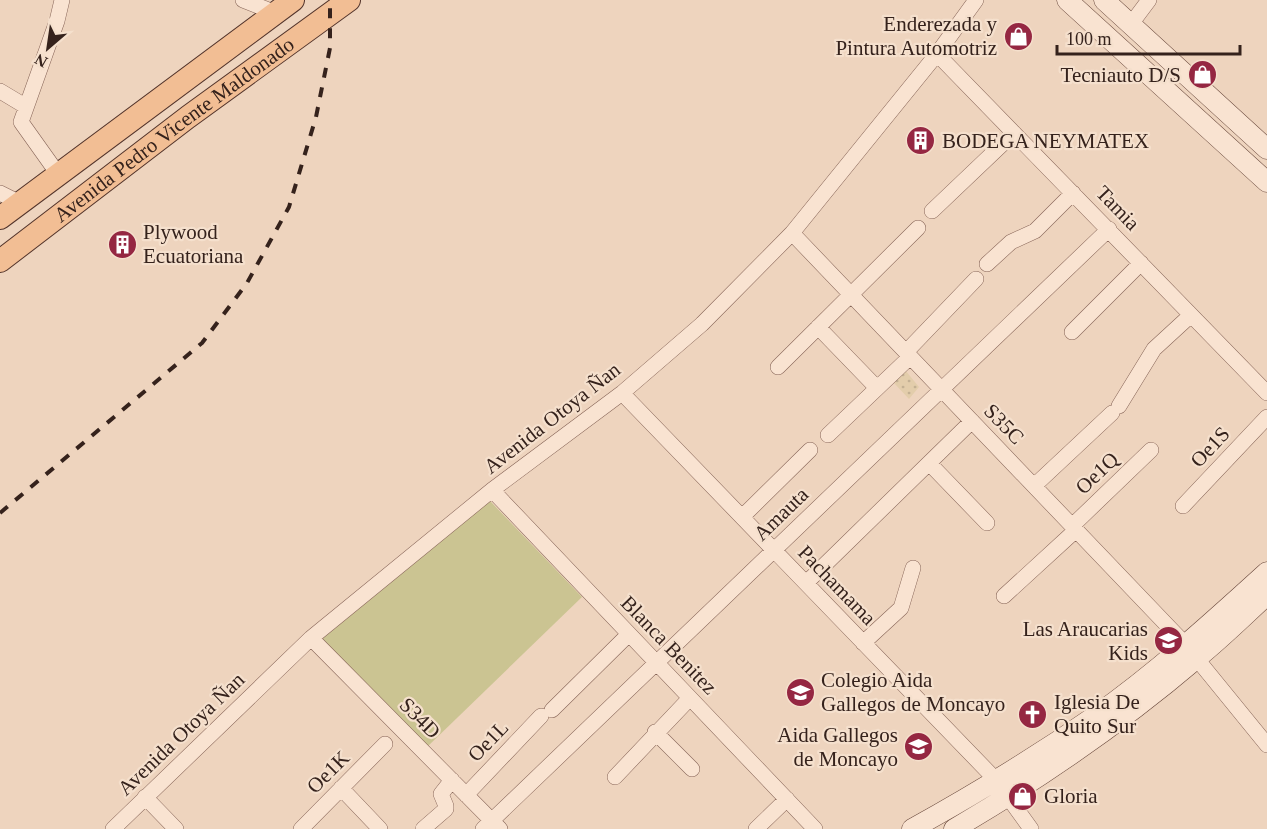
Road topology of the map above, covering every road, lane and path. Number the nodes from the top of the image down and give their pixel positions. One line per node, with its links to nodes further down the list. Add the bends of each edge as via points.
1 (62, 0): 12 (street)
2 (243, 0): 8 (street)
3 (349, 0): 24 (main road, Avenida Pedro Vicente Maldonado)
4 (976, 0): 10 (street, Avenida Otoya Ñan)
5 (1067, 0): 16 (street)
6 (1104, 0): 9 (street)
7 (1149, 0): 9 (street)
8 (284, 7): 15 (main road, Avenida Pedro Vicente Maldonado)
9 (1131, 24): 14 (street)
10 (937, 54): 13 (street, Tamia); 23 (street, Avenida Otoya Ñan)
11 (0, 91): 12 (street)
12 (25, 106): 15 (street, via 21,122)
13 (1014, 133): 17 (street, Tamia); 19 (street)
14 (1267, 149)
15 (58, 174): 18 (main road, Avenida Pedro Vicente Maldonado)
16 (1267, 182)
17 (1073, 193): 22 (street, Tamia); 26 (street, via 1035,231 1011,242)
18 (10, 198): 20 (main road, Avenida Pedro Vicente Maldonado)
19 (932, 212)
20 (0, 218)
21 (918, 228): 28 (street)
22 (1109, 229): 25 (street, Tamia); 35 (street, Amauta)
23 (792, 233): 28 (street, S35C); 36 (street, Avenida Otoya Ñan, via 702,324)
24 (0, 261)
25 (1141, 263): 29 (street, Tamia); 31 (street)
26 (987, 264)
27 (976, 279): 32 (street)
28 (851, 294): 30 (street); 32 (street, S35C)
29 (1191, 315): 37 (street, Tamia); 44 (street, via 1154,349 1115,410)
30 (818, 327): 33 (street); 34 (street)
31 (1072, 332)
32 (908, 354): 34 (street); 35 (street, S35C)
33 (778, 367)
34 (878, 388): 40 (street)
35 (942, 389): 39 (street, S35C); 50 (street, Amauta)
36 (622, 393): 45 (street, Avenida Otoya Ñan); 47 (street, Pachamama)
37 (1267, 393)
38 (1267, 417): 46 (street, Oe1S)
39 (972, 421): 43 (street); 44 (street, S35C)
40 (828, 435)
41 (810, 450): 47 (street)
42 (1151, 450): 49 (street, Oe1Q)
43 (929, 463): 48 (street); 53 (street)
44 (1034, 486): 49 (street, S35C)
45 (492, 490): 56 (street, Blanca Benitez); 57 (street, Avenida Otoya Ñan)
46 (1184, 506)
47 (742, 517): 50 (street, Pachamama)
48 (987, 523)
49 (1074, 528): 55 (street, Oe1Q); 59 (street, S35C)
50 (774, 550): 53 (street, Pachamama); 60 (street, Amauta)
51 (913, 568): 58 (street, via 901,608)
52 (1267, 572): 59 (street)
53 (806, 583): 58 (street, Pachamama)
54 (1267, 595): 59 (street)
55 (1004, 596)
56 (629, 634): 60 (street, Blanca Benitez); 70 (street, Oe1L)
57 (311, 638): 67 (street, S34D); 71 (street, Avenida Otoya Ñan)
58 (863, 643): 69 (street, Pachamama)
59 (1191, 652): 64 (street, S35C); 69 (street, via 1110,727)
60 (656, 662): 61 (street, Blanca Benitez); 73 (street, Amauta)
61 (690, 698): 62 (street); 72 (street, Blanca Benitez)
62 (656, 732): 65 (street); 66 (street)
63 (385, 744): 68 (street, Oe1K)
64 (1267, 745)
65 (692, 768)
66 (615, 777)
67 (452, 780): 70 (street, S34D); 78 (street, Oe1L, via 441,794 446,809)
68 (341, 788): 76 (street, Oe1K); 77 (street)
69 (1002, 789): 81 (street); 82 (street); 83 (street, Pachamama)
70 (466, 795): 73 (street, S34D)
71 (145, 797): 74 (street, Avenida Otoya Ñan); 75 (street)
72 (787, 799): 79 (street); 80 (street, Blanca Benitez)
73 (492, 826)
74 (113, 829)
75 (176, 829)
76 (301, 829)
77 (380, 829)
78 (423, 829)
79 (756, 829)
80 (815, 829)
81 (912, 829)
82 (954, 829)
83 (1031, 829)

